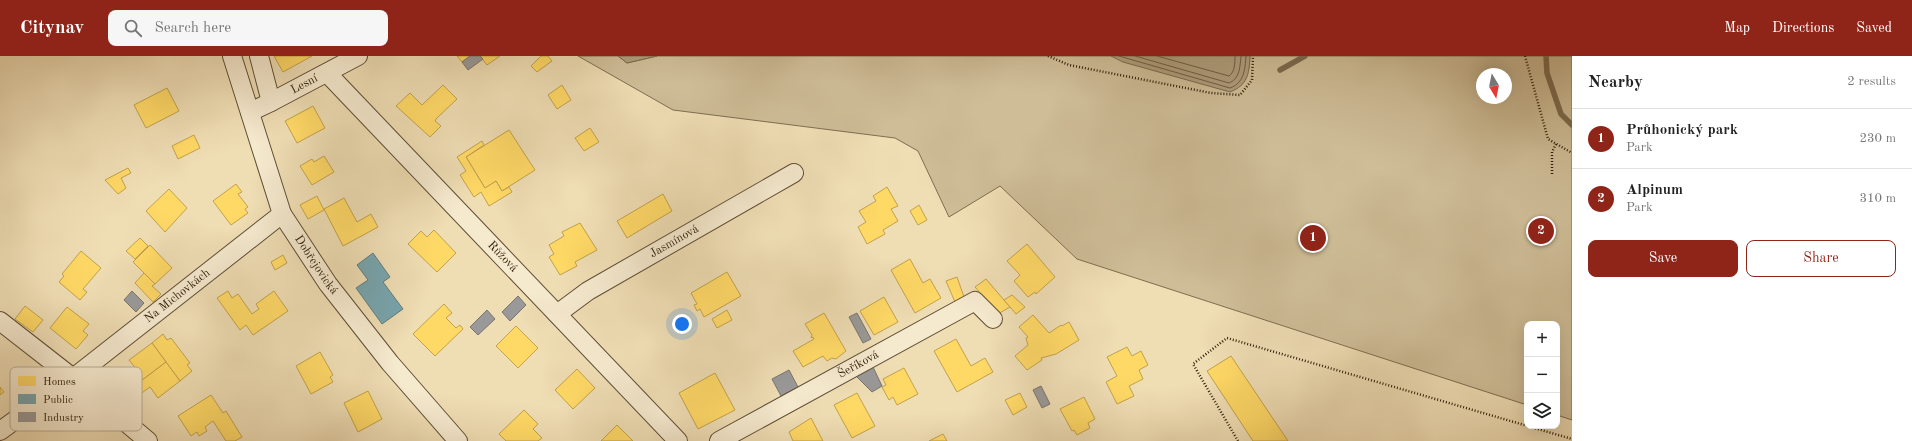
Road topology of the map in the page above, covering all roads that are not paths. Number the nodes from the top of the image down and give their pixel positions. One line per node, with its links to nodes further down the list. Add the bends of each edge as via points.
1 (232, 56): 6 (street, Dobřejovická)
2 (259, 56): 5 (street)
3 (358, 56): 4 (street, Lesní)
4 (327, 73): 5 (street, Lesní); 9 (street, Růžová)
5 (271, 102): 6 (street, Lesní)
6 (250, 112): 8 (street, Dobřejovická)
7 (794, 173): 9 (street, Jasmínová, via 588,291)
8 (282, 214): 13 (street, Na Michovkách); 18 (street, Dobřejovická, via 328,284 390,363)
9 (557, 314): 19 (street, Růžová)
10 (993, 319): 20 (street, Šeříková, via 974,300)
11 (0, 321): 12 (street)
12 (59, 367)
13 (87, 367)
14 (10, 424): 15 (street, Na Michovkách)
15 (0, 431)
16 (136, 431): 17 (street)
17 (148, 441)
18 (458, 441)
19 (678, 441)
20 (719, 441)

